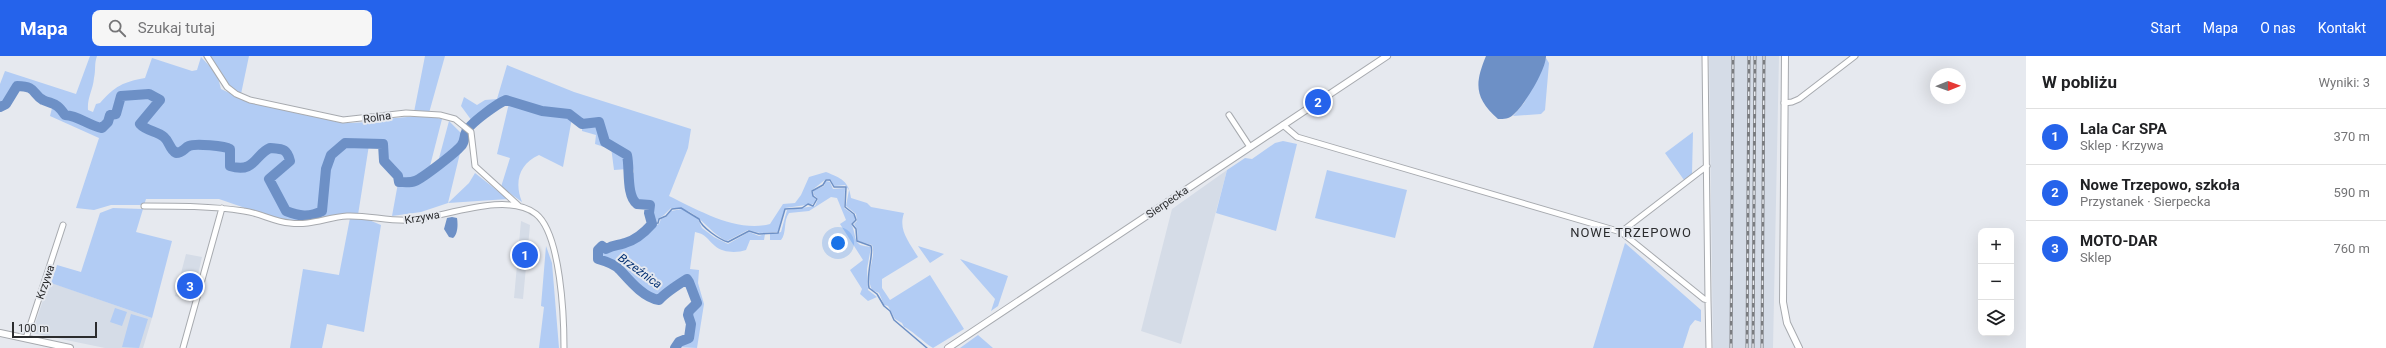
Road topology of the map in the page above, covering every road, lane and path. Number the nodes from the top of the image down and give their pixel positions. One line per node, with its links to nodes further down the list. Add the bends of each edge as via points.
1 (207, 56): 12 (street, Rolna, via 227,88 250,100 343,120 406,113 440,115 454,119 470,132 475,166)
2 (1387, 56): 8 (street, Sierpecka)
3 (1705, 56): 10 (street)
4 (1785, 56): 6 (street)
5 (1855, 56): 6 (street, via 1799,99)
6 (1784, 103): 24 (street, via 1783,302 1787,323)
7 (1229, 115): 9 (street)
8 (1283, 125): 9 (street, Sierpecka); 15 (street, via 1297,137)
9 (1250, 147): 22 (street, Sierpecka)
10 (1707, 166): 15 (street); 16 (street)
11 (144, 206): 13 (street, Krzywa)
12 (519, 206): 13 (street, Krzywa, via 475,206 415,220 380,220 349,216 301,224); 21 (street, Krzywa, via 540,218 555,254 560,280)
13 (222, 208): 20 (street)
14 (63, 225): 18 (street, Krzywa)
15 (1621, 232): 16 (street)
16 (1708, 300): 23 (street)
17 (0, 333): 18 (street)
18 (26, 338): 19 (street)
19 (70, 348)
20 (183, 348)
21 (564, 348)
22 (948, 348)
23 (1710, 348)
24 (1799, 348)

